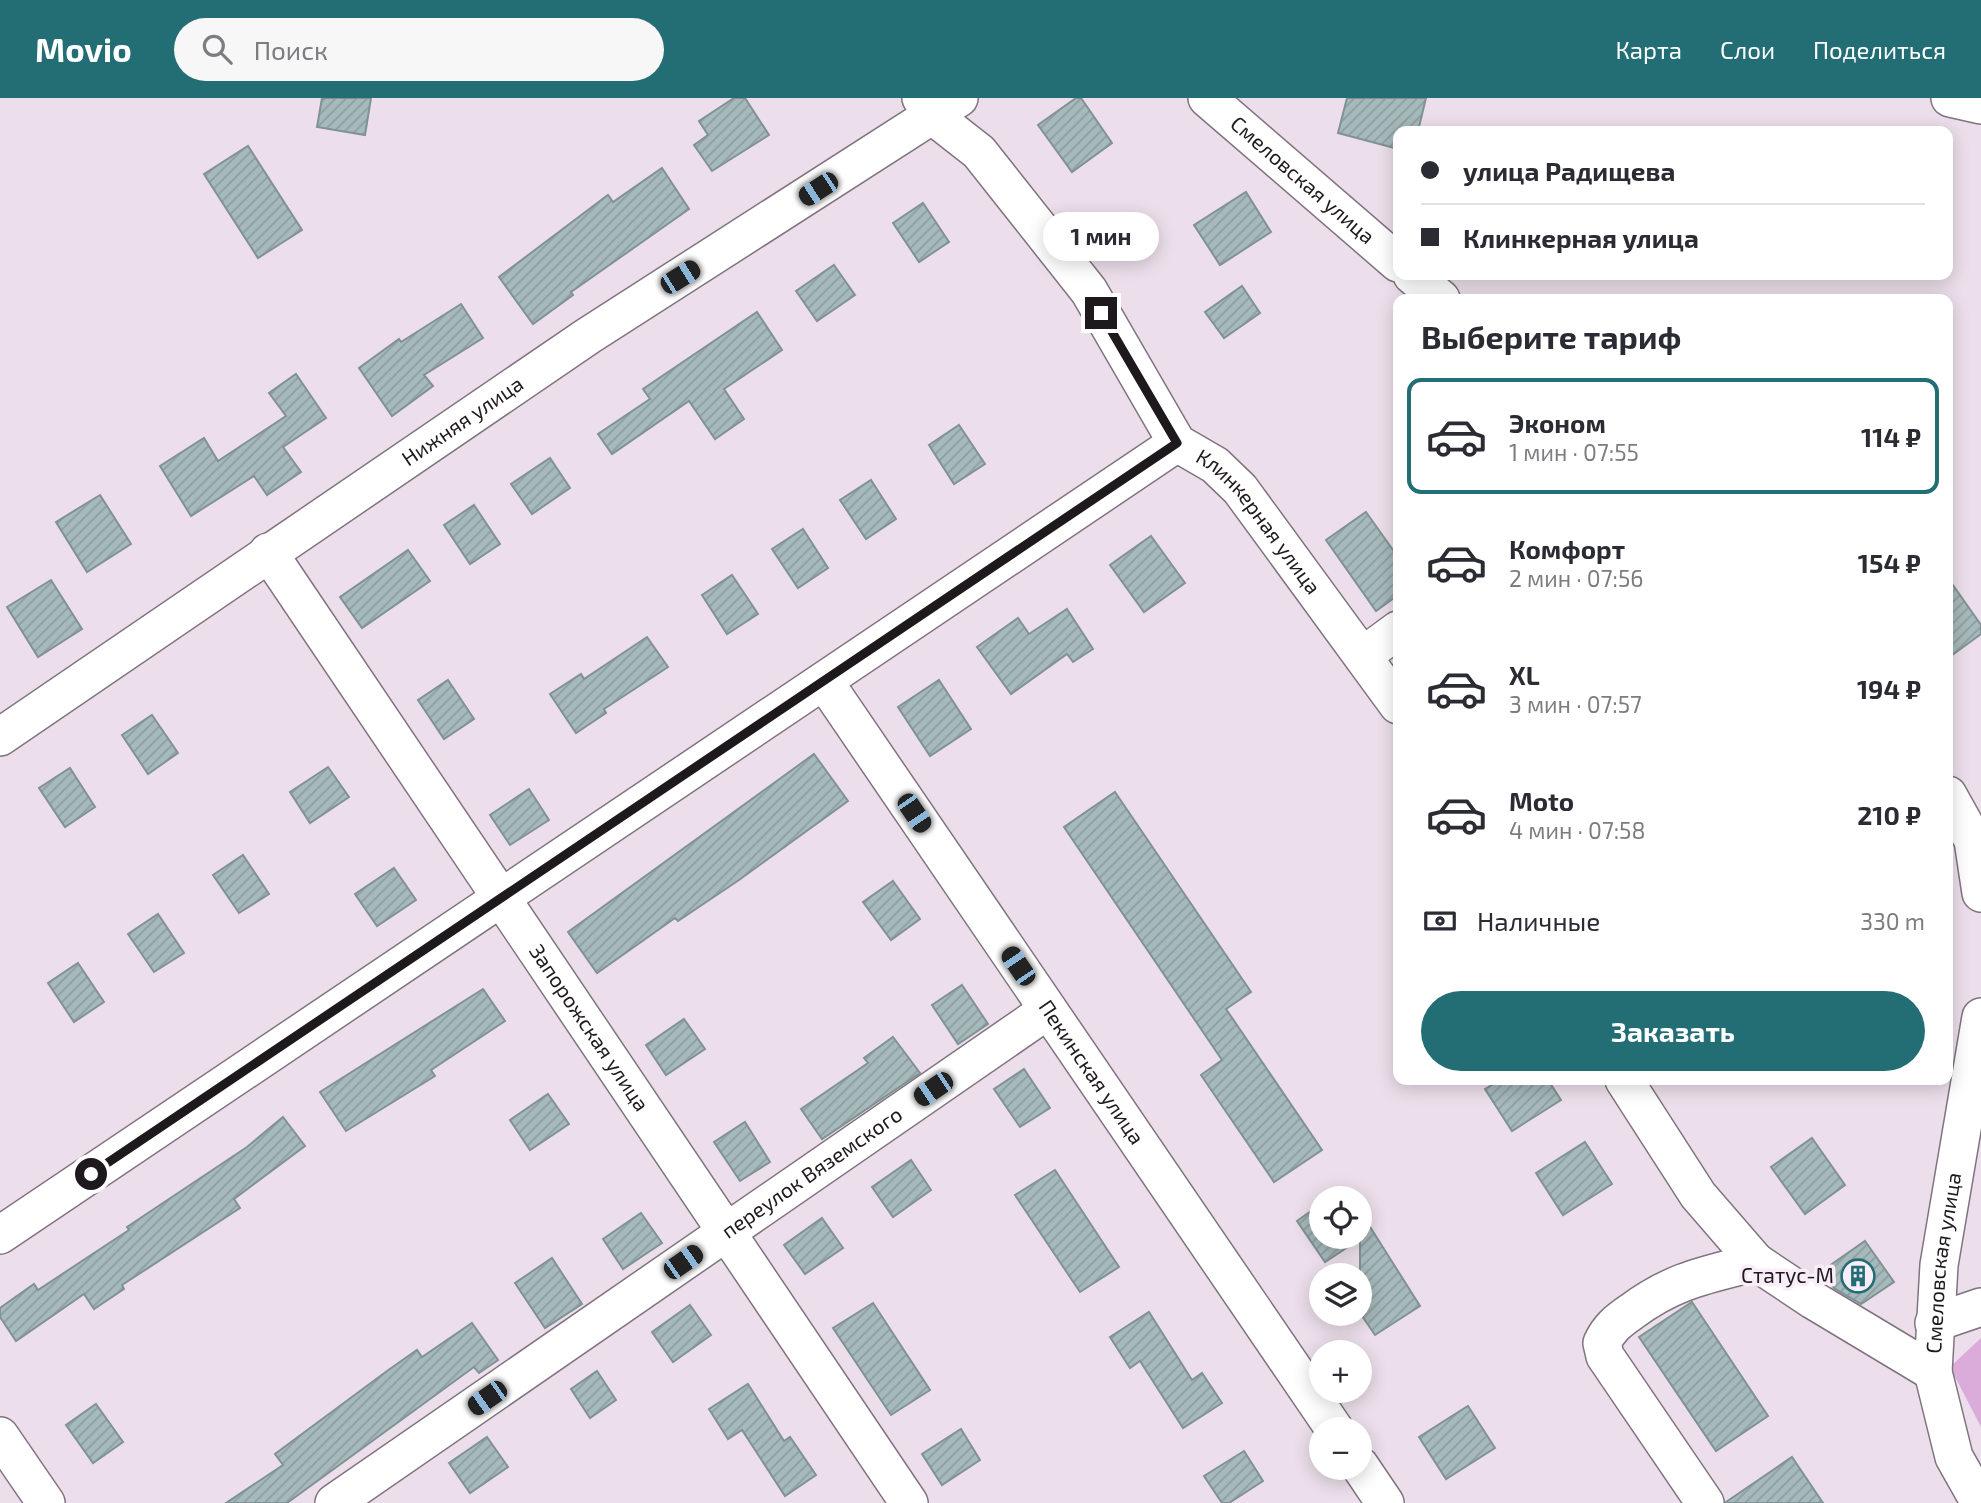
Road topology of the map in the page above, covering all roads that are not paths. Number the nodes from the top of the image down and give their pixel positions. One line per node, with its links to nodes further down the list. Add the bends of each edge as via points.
1 (1207, 98): 5 (street, Смеловская улица)
2 (1950, 98): 4 (street)
3 (938, 104): 8 (street, Клинкерная улица, via 1089,291); 9 (street, Нижняя улица)
4 (1981, 105)
5 (1393, 259)
6 (1418, 280): 7 (street)
7 (1435, 294)
8 (1177, 443): 11 (street, Клинкерная улица, via 1215,465 1240,489); 12 (street)
9 (268, 552): 14 (street, Нижняя улица); 17 (street, Запорожская улица)
10 (1393, 634): 11 (street)
11 (1364, 655): 13 (street, Клинкерная улица)
12 (824, 681): 17 (street); 18 (street, Пекинская улица)
13 (1393, 698)
14 (0, 737)
15 (1953, 804): 16 (street, via 1973,840)
16 (1981, 893)
17 (501, 899): 21 (street, Запорожская улица); 22 (street)
18 (1048, 1010): 21 (street, переулок Вяземского); 27 (street, Пекинская улица)
19 (1981, 1017): 25 (street, Смеловская улица)
20 (1627, 1085): 23 (street, via 1698,1195)
21 (726, 1232): 31 (street, переулок Вяземского); 32 (street, Запорожская улица)
22 (0, 1235)
23 (1756, 1262): 26 (street); 34 (street, via 1681,1281 1658,1292 1608,1329 1602,1343 1605,1356)
24 (1981, 1307): 25 (street)
25 (1934, 1323): 26 (street, Смеловская улица)
26 (1933, 1372): 35 (street, Смеловская улица, via 1954,1457)
27 (1326, 1417)
28 (0, 1436): 30 (street)
29 (1369, 1480): 33 (street)
30 (46, 1503)
31 (334, 1503)
32 (909, 1503)
33 (1385, 1503)
34 (1704, 1503)
35 (1980, 1503)

